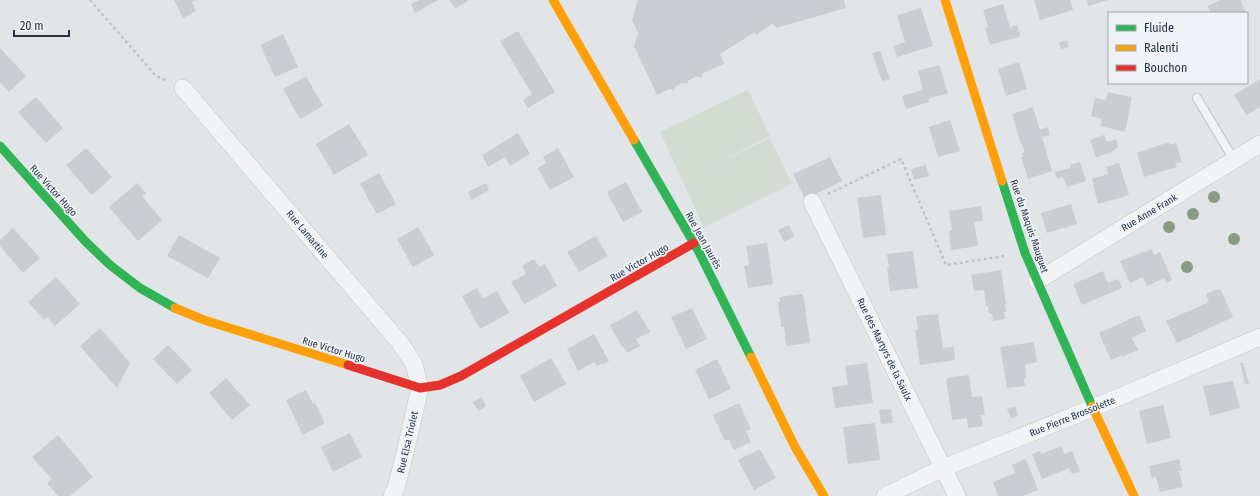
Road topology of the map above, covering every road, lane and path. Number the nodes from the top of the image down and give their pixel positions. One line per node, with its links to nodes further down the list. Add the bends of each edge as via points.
1 (90, 0): 4 (path, via 156,76)
2 (553, 0): 10 (street, Rue Jean Jaurès)
3 (945, 0): 11 (street, Rue du Maquis Mauguet)
4 (183, 88): 14 (street, Rue Lamartine, via 400,343 414,364)
5 (1197, 98): 8 (lane)
6 (1260, 144): 8 (street, Rue Anne Frank)
7 (0, 146): 14 (street, Rue Victor Hugo, via 110,265 140,288 172,307 204,320)
8 (1234, 160): 12 (street, Rue Anne Frank)
9 (812, 202): 11 (path, via 901,159 946,265); 16 (street, Rue des Martyrs de la Saulx)
10 (694, 243): 14 (street, Rue Victor Hugo, via 461,376 440,386); 18 (street, Rue Jean Jaurès, via 795,447)
11 (1025, 253): 12 (street, Rue du Maquis Mauguet)
12 (1037, 281): 15 (street, Rue du Maquis Mauguet)
13 (1260, 337): 15 (street, Rue Pierre Brossolette)
14 (420, 388): 17 (street, Rue Elsa Triolet)
15 (1093, 408): 16 (street, Rue Pierre Brossolette); 21 (street, Rue du Maquis Mauguet)
16 (943, 468): 19 (street, Rue Pierre Brossolette); 20 (street, Rue des Martyrs de la Saulx)
17 (392, 496)
18 (824, 496)
19 (885, 496)
20 (957, 496)
21 (1134, 496)

